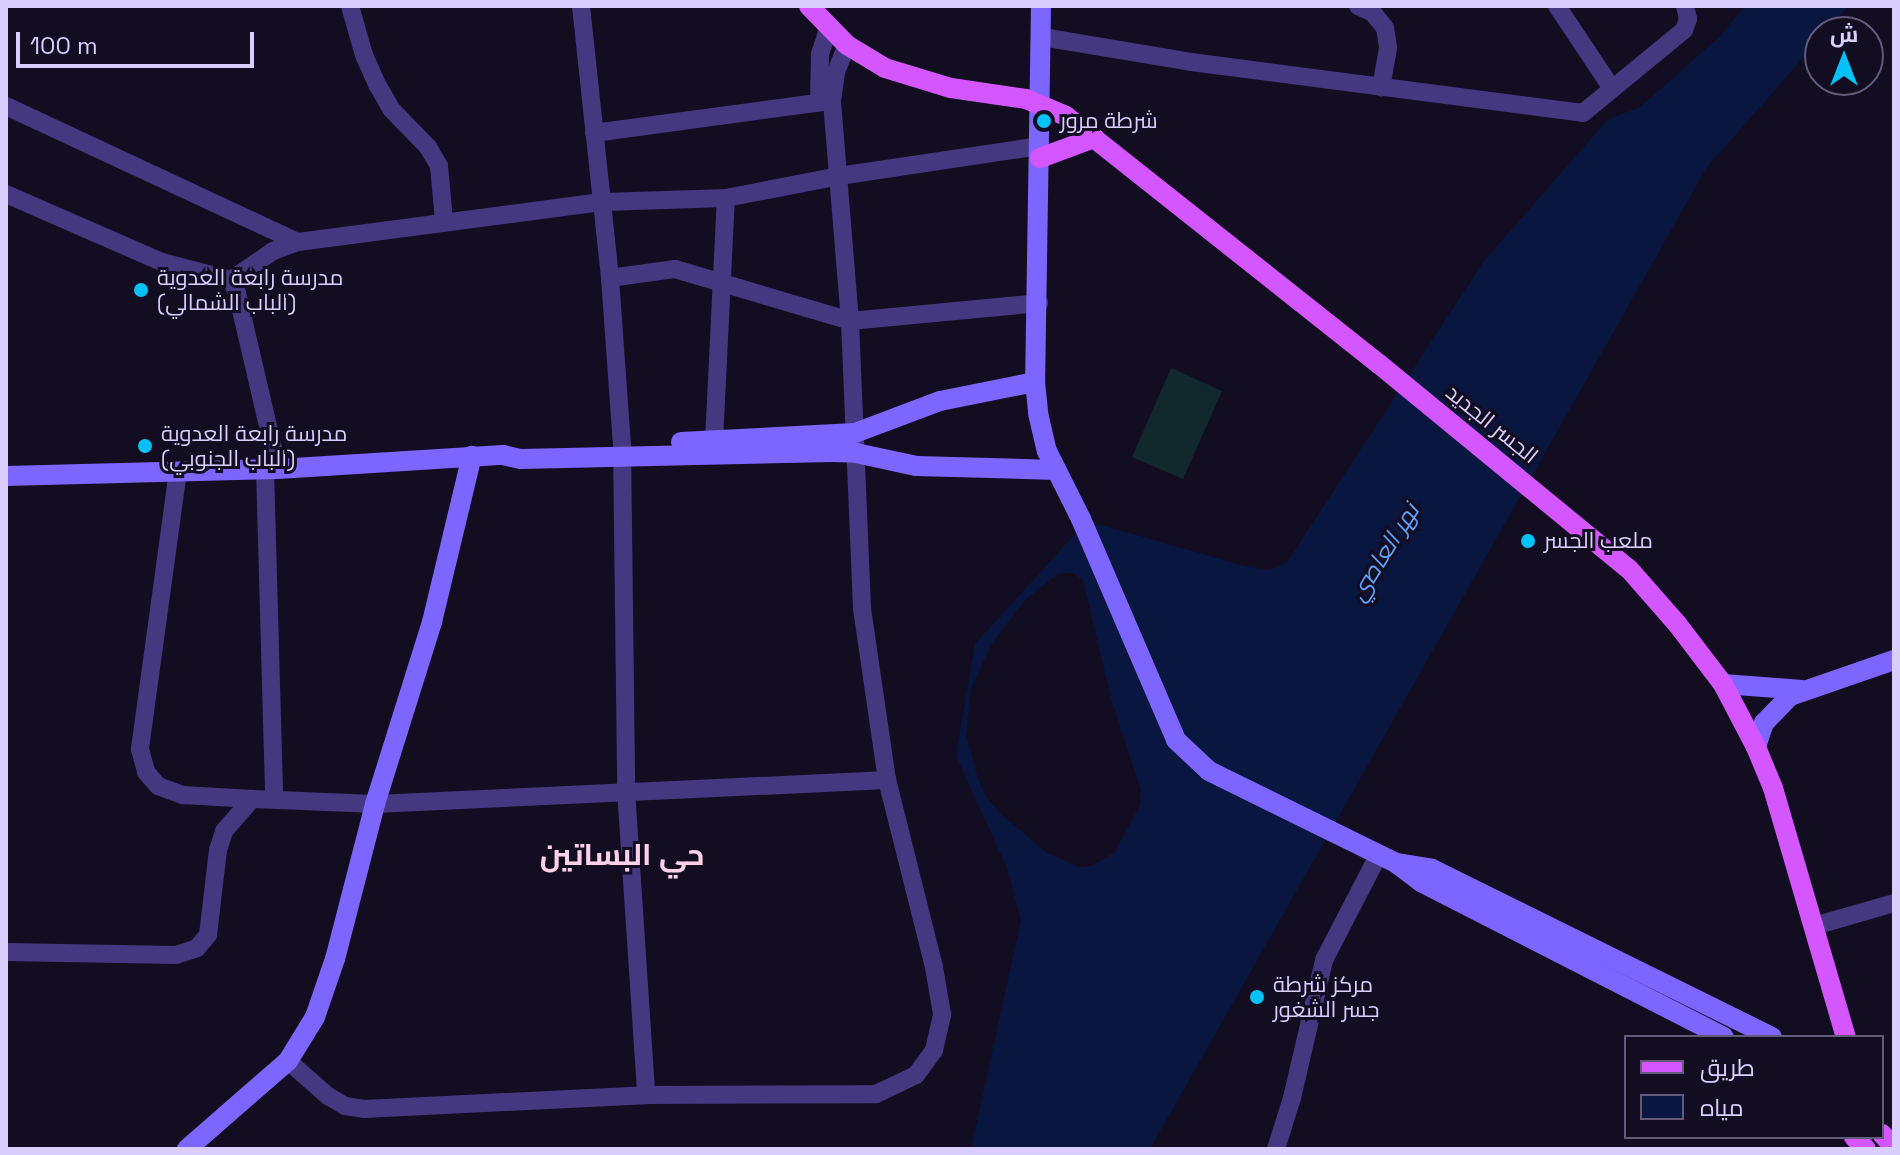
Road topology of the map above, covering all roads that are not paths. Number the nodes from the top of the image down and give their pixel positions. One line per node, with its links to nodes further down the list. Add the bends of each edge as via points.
1 (350, 6): 23 (street, via 378,86 439,166)
2 (581, 6): 16 (street)
3 (809, 6): 8 (main road, الجسر الجديد)
4 (1041, 6): 9 (street)
5 (1557, 6): 12 (street)
6 (1685, 6): 12 (street, via 1684,30)
7 (1370, 8): 11 (street, via 1385,28 1388,48)
8 (829, 27): 10 (main road, الجسر الجديد); 13 (street, via 820,54)
9 (1042, 37): 11 (street); 14 (street)
10 (847, 45): 13 (street); 14 (main road, الجسر الجديد, via 914,79)
11 (1381, 87): 12 (street, via 1583,113)
12 (1611, 87)
13 (826, 102): 16 (street); 19 (street)
14 (1039, 103): 17 (main road, الجسر الجديد); 18 (street)
15 (6, 106): 24 (street)
16 (594, 133): 22 (street)
17 (1094, 138): 18 (main road); 40 (main road, الجسر الجديد, via 1574,521 1646,587)
18 (1040, 152): 19 (street); 28 (street)
19 (839, 176): 21 (street); 29 (street)
20 (6, 194): 26 (street, via 162,262)
21 (726, 198): 22 (street); 27 (street)
22 (603, 202): 23 (street); 25 (street)
23 (444, 221): 24 (street)
24 (298, 242): 26 (street, via 273,251)
25 (610, 278): 27 (street, via 675,269); 33 (street)
26 (231, 280): 35 (street)
27 (721, 280): 29 (street); 31 (street)
28 (1039, 303): 29 (street); 30 (street)
29 (850, 321): 32 (street)
30 (1035, 382): 32 (street, via 940,401); 36 (street, via 1047,451)
31 (714, 441): 32 (street); 33 (street)
32 (856, 443): 33 (street); 36 (street, via 916,466); 43 (street, via 862,608)
33 (622, 451): 34 (street, via 521,459); 44 (street)
34 (472, 456): 35 (street); 47 (street, via 432,622)
35 (272, 469): 37 (street); 46 (street)
36 (1056, 470): 48 (street, via 1185,752 1209,771)
37 (178, 471): 38 (street); 45 (street, via 140,749 146,772 158,786 183,795)
38 (6, 476)
39 (1894, 660): 41 (street)
40 (1723, 684): 41 (street); 42 (main road, الجسر الجديد)
41 (1802, 690): 42 (street, via 1771,712)
42 (1756, 747): 50 (main road, الجسر الجديد)
43 (887, 780): 44 (street); 56 (street, via 942,1014 934,1050 916,1075 876,1094)
44 (626, 790): 47 (street); 56 (street)
45 (252, 799): 46 (street); 51 (street, via 221,840 208,935 197,948 176,955)
46 (274, 799): 47 (street)
47 (375, 804): 55 (street, via 335,959 315,1017)
48 (1387, 858): 52 (street, via 1421,882); 53 (street, via 1432,869); 58 (street, via 1324,960)
49 (1894, 903): 50 (street)
50 (1814, 926): 54 (main road, الجسر الجديد)
51 (6, 952)
52 (1720, 1035)
53 (1768, 1035)
54 (1845, 1035)
55 (288, 1061): 56 (street, via 328,1096 364,1109); 57 (street)
56 (646, 1095)
57 (187, 1149)
58 (1276, 1149)

